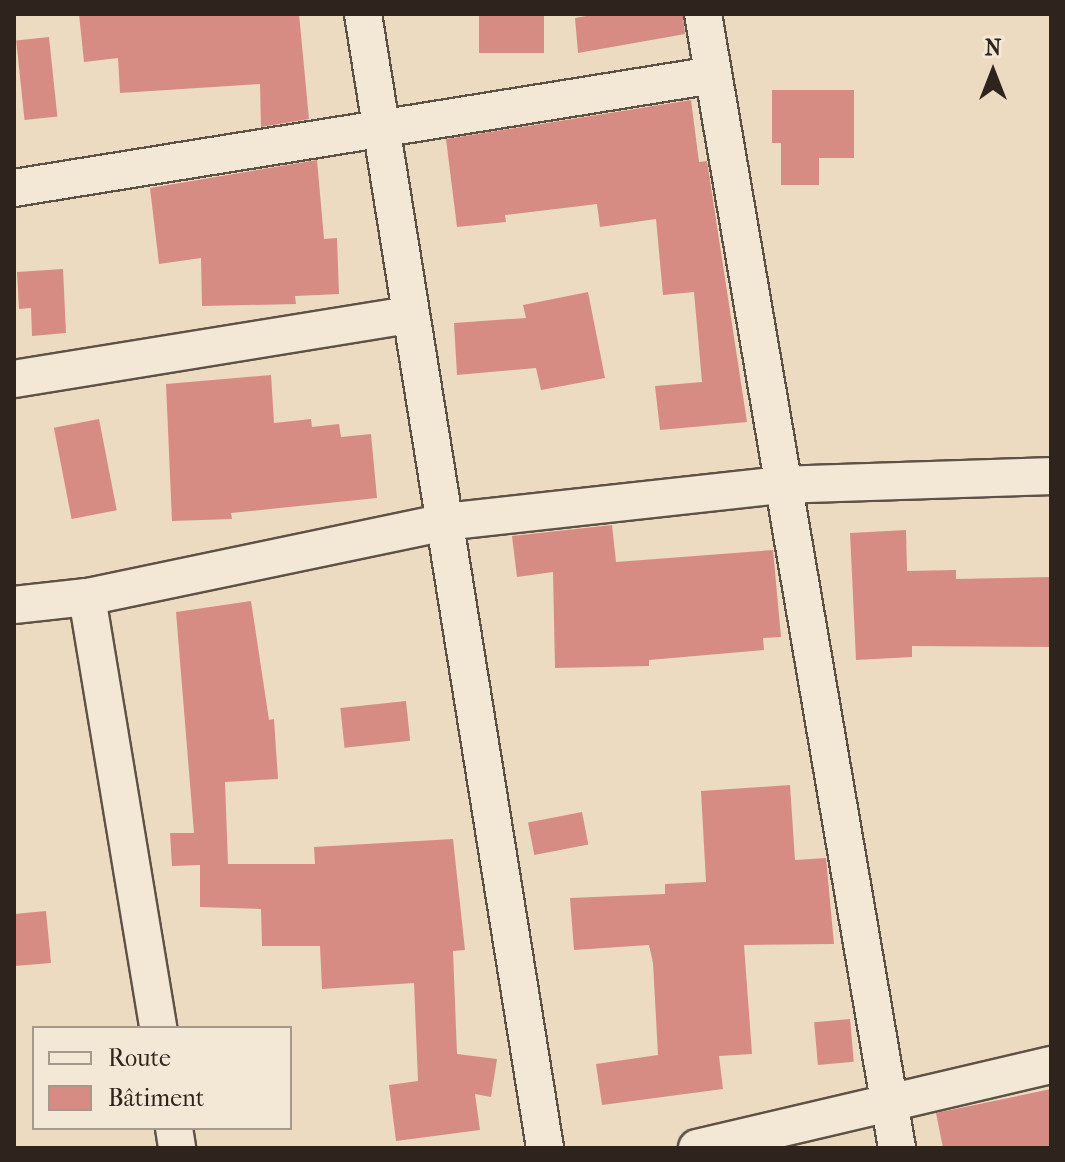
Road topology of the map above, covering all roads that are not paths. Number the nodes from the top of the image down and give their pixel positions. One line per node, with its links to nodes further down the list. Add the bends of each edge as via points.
1 (363, 14): 4 (street)
2 (703, 14): 3 (street)
3 (713, 75): 4 (street); 9 (street)
4 (381, 128): 5 (street); 6 (street)
5 (14, 188)
6 (411, 315): 7 (street); 10 (street)
7 (14, 379)
8 (1051, 476): 9 (street)
9 (780, 485): 10 (street); 15 (street)
10 (445, 522): 11 (street); 16 (street)
11 (87, 597): 12 (street); 13 (street)
12 (14, 605)
13 (158, 1026)
14 (1051, 1065): 15 (street)
15 (888, 1107): 17 (street); 18 (street)
16 (545, 1148)
17 (697, 1148)
18 (897, 1148)

